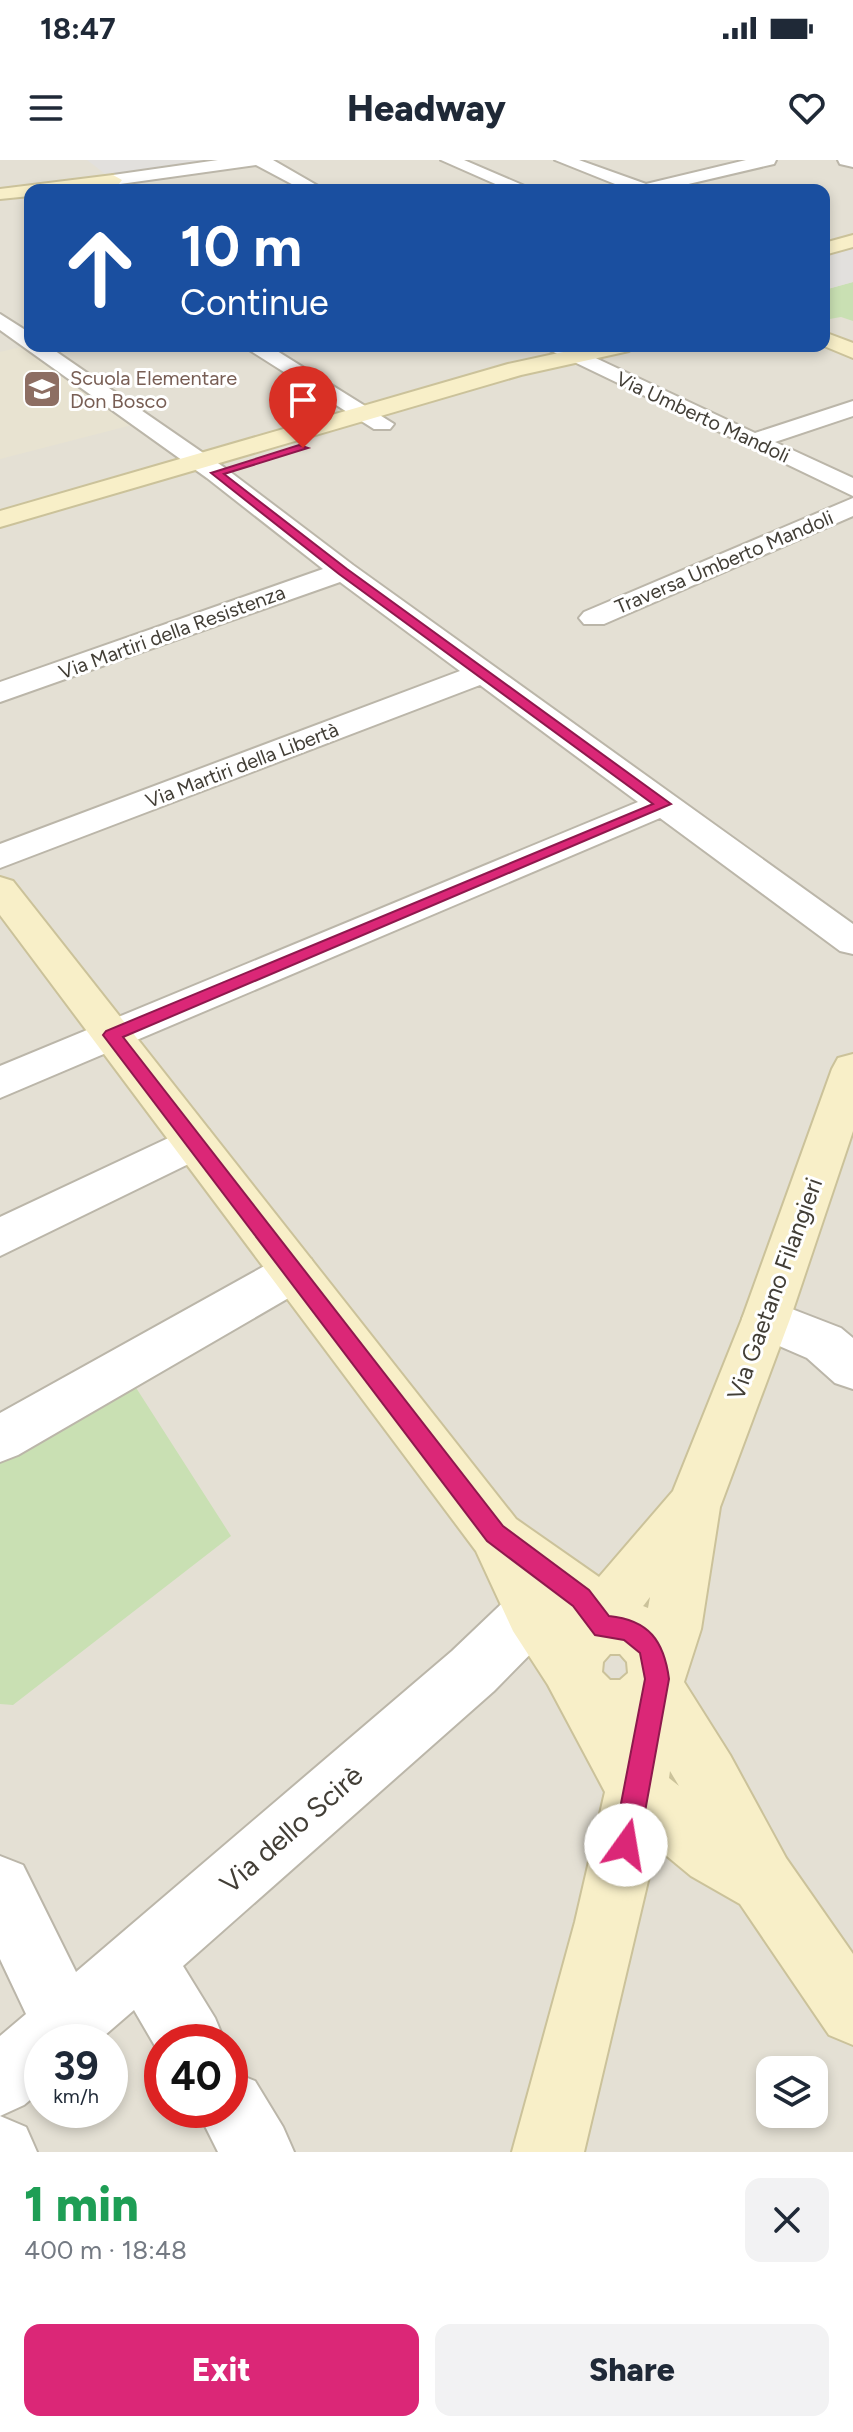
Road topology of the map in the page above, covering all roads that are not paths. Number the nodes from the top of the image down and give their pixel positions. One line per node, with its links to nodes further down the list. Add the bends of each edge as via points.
1 (257, 160): 8 (street); 10 (street)
2 (481, 160): 6 (street)
3 (563, 160): 12 (street)
4 (768, 160): 13 (street)
5 (846, 160): 7 (street)
6 (454, 162): 11 (street)
7 (853, 162)
8 (101, 178): 9 (street)
9 (69, 184)
10 (304, 184)
11 (510, 184)
12 (626, 184)
13 (667, 184)
14 (24, 192): 16 (street)
15 (24, 195): 16 (street)
16 (0, 197)
17 (853, 241): 18 (street)
18 (830, 247)
19 (830, 341): 20 (street)
20 (853, 351)
21 (44, 352): 29 (street)
22 (264, 352): 27 (street)
23 (564, 352): 25 (street, Via Umberto Mandoli)
24 (599, 352): 25 (street)
25 (577, 358): 27 (street, via 534,380); 28 (street, Via Umberto Mandoli)
26 (853, 408): 28 (street)
27 (373, 418): 29 (street)
28 (754, 441): 30 (street, Via Umberto Mandoli)
29 (206, 466): 32 (street); 33 (street); 34 (street)
30 (853, 488)
31 (853, 506): 35 (street, Traversa Umberto Mandoli)
32 (0, 519)
33 (0, 540)
34 (343, 571): 36 (street); 37 (street, Via Martiri della Resistenza)
35 (594, 618)
36 (483, 673): 38 (street); 39 (street, Via Martiri della Libertà)
37 (0, 693)
38 (663, 804): 41 (street); 42 (street)
39 (0, 857)
40 (0, 889): 42 (street)
41 (853, 942)
42 (112, 1035): 44 (street); 45 (street)
43 (853, 1069): 48 (street, Via Gaetano Filangieri)
44 (0, 1083)
45 (194, 1142): 46 (street); 47 (street)
46 (0, 1238)
47 (294, 1272): 50 (street); 52 (street, via 495,1533)
48 (766, 1319): 49 (street); 51 (street, Via Gaetano Filangieri)
49 (843, 1349)
50 (0, 1439)
51 (693, 1507): 52 (street, Via Gaetano Filangieri, via 624,1586); 53 (street, Via Gaetano Filangieri, via 673,1629)
52 (572, 1612): 53 (street, via 639,1636 648,1645); 54 (street, Via Gaetano Filangieri, via 582,1639 576,1649); 58 (street, Via dello Scirè, via 473,1671)
53 (656, 1679): 54 (street, via 646,1700 624,1710 610,1710); 55 (street, Via Gaetano Filangieri); 56 (street)
54 (580, 1686): 55 (street)
55 (638, 1792): 56 (street, via 713,1854); 67 (street, Via Gaetano Filangieri, via 603,1949)
56 (763, 1881): 59 (street)
57 (0, 1888): 60 (street)
58 (141, 1960): 61 (street, Via dello Scirè); 62 (street)
59 (853, 2011)
60 (47, 2024)
61 (66, 2024)
62 (180, 2024)
63 (24, 2060): 64 (street, Via dello Scirè)
64 (0, 2081)
65 (243, 2128): 66 (street)
66 (258, 2152)
67 (548, 2152)

